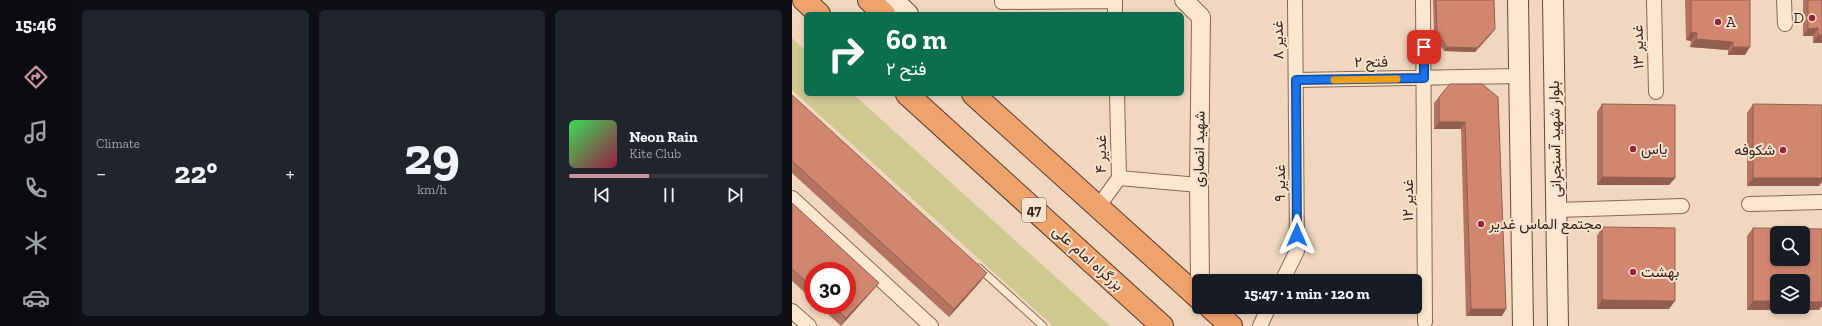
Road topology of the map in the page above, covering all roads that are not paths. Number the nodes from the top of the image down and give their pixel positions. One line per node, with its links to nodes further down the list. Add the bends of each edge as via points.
1 (804, 0): 12 (highway)
2 (869, 0): 13 (highway)
3 (893, 0): 14 (main road)
4 (1002, 0): 15 (street, via 1115,1)
5 (1184, 0): 25 (street, شهید انصاری, via 1201,17)
6 (1295, 0): 19 (street, غدیر ۸)
7 (1423, 0): 18 (street, غدیر ۱۲)
8 (1518, 0): 17 (main road)
9 (1553, 0): 31 (main road, بلوار شهید آسنجرانی)
10 (1654, 0): 20 (street, غدیر ۱۳)
11 (1784, 0): 16 (street)
12 (817, 12)
13 (882, 12)
14 (906, 12)
15 (1115, 12)
16 (1785, 24)
17 (1519, 76): 18 (street, فتح ۲); 46 (main road)
18 (1424, 78): 19 (street, فتح ۲); 39 (street, غدیر ۱۲)
19 (1296, 80): 34 (street, غدیر ۹, via 1297,251)
20 (1656, 92)
21 (909, 96): 43 (highway, بزرگراه امام علی / 47)
22 (1117, 96): 24 (street, غدیر ۴)
23 (978, 97): 30 (highway)
24 (1119, 178): 25 (street); 30 (street, غدیر ۴)
25 (1199, 184): 33 (street, شهید انصاری)
26 (792, 198): 41 (street)
27 (1822, 202): 28 (street)
28 (1749, 204)
29 (1682, 206): 31 (street)
30 (1098, 207): 35 (highway)
31 (1556, 210): 47 (main road, بلوار شهید آسنجرانی)
32 (973, 263): 42 (lane)
33 (1200, 274)
34 (1286, 274)
35 (1192, 292)
36 (792, 311): 40 (street)
37 (1218, 314): 44 (highway)
38 (1266, 314): 45 (street)
39 (1425, 322)
40 (809, 326)
41 (932, 326)
42 (1043, 326)
43 (1162, 326)
44 (1231, 326)
45 (1260, 326)
46 (1523, 326)
47 (1558, 326)

